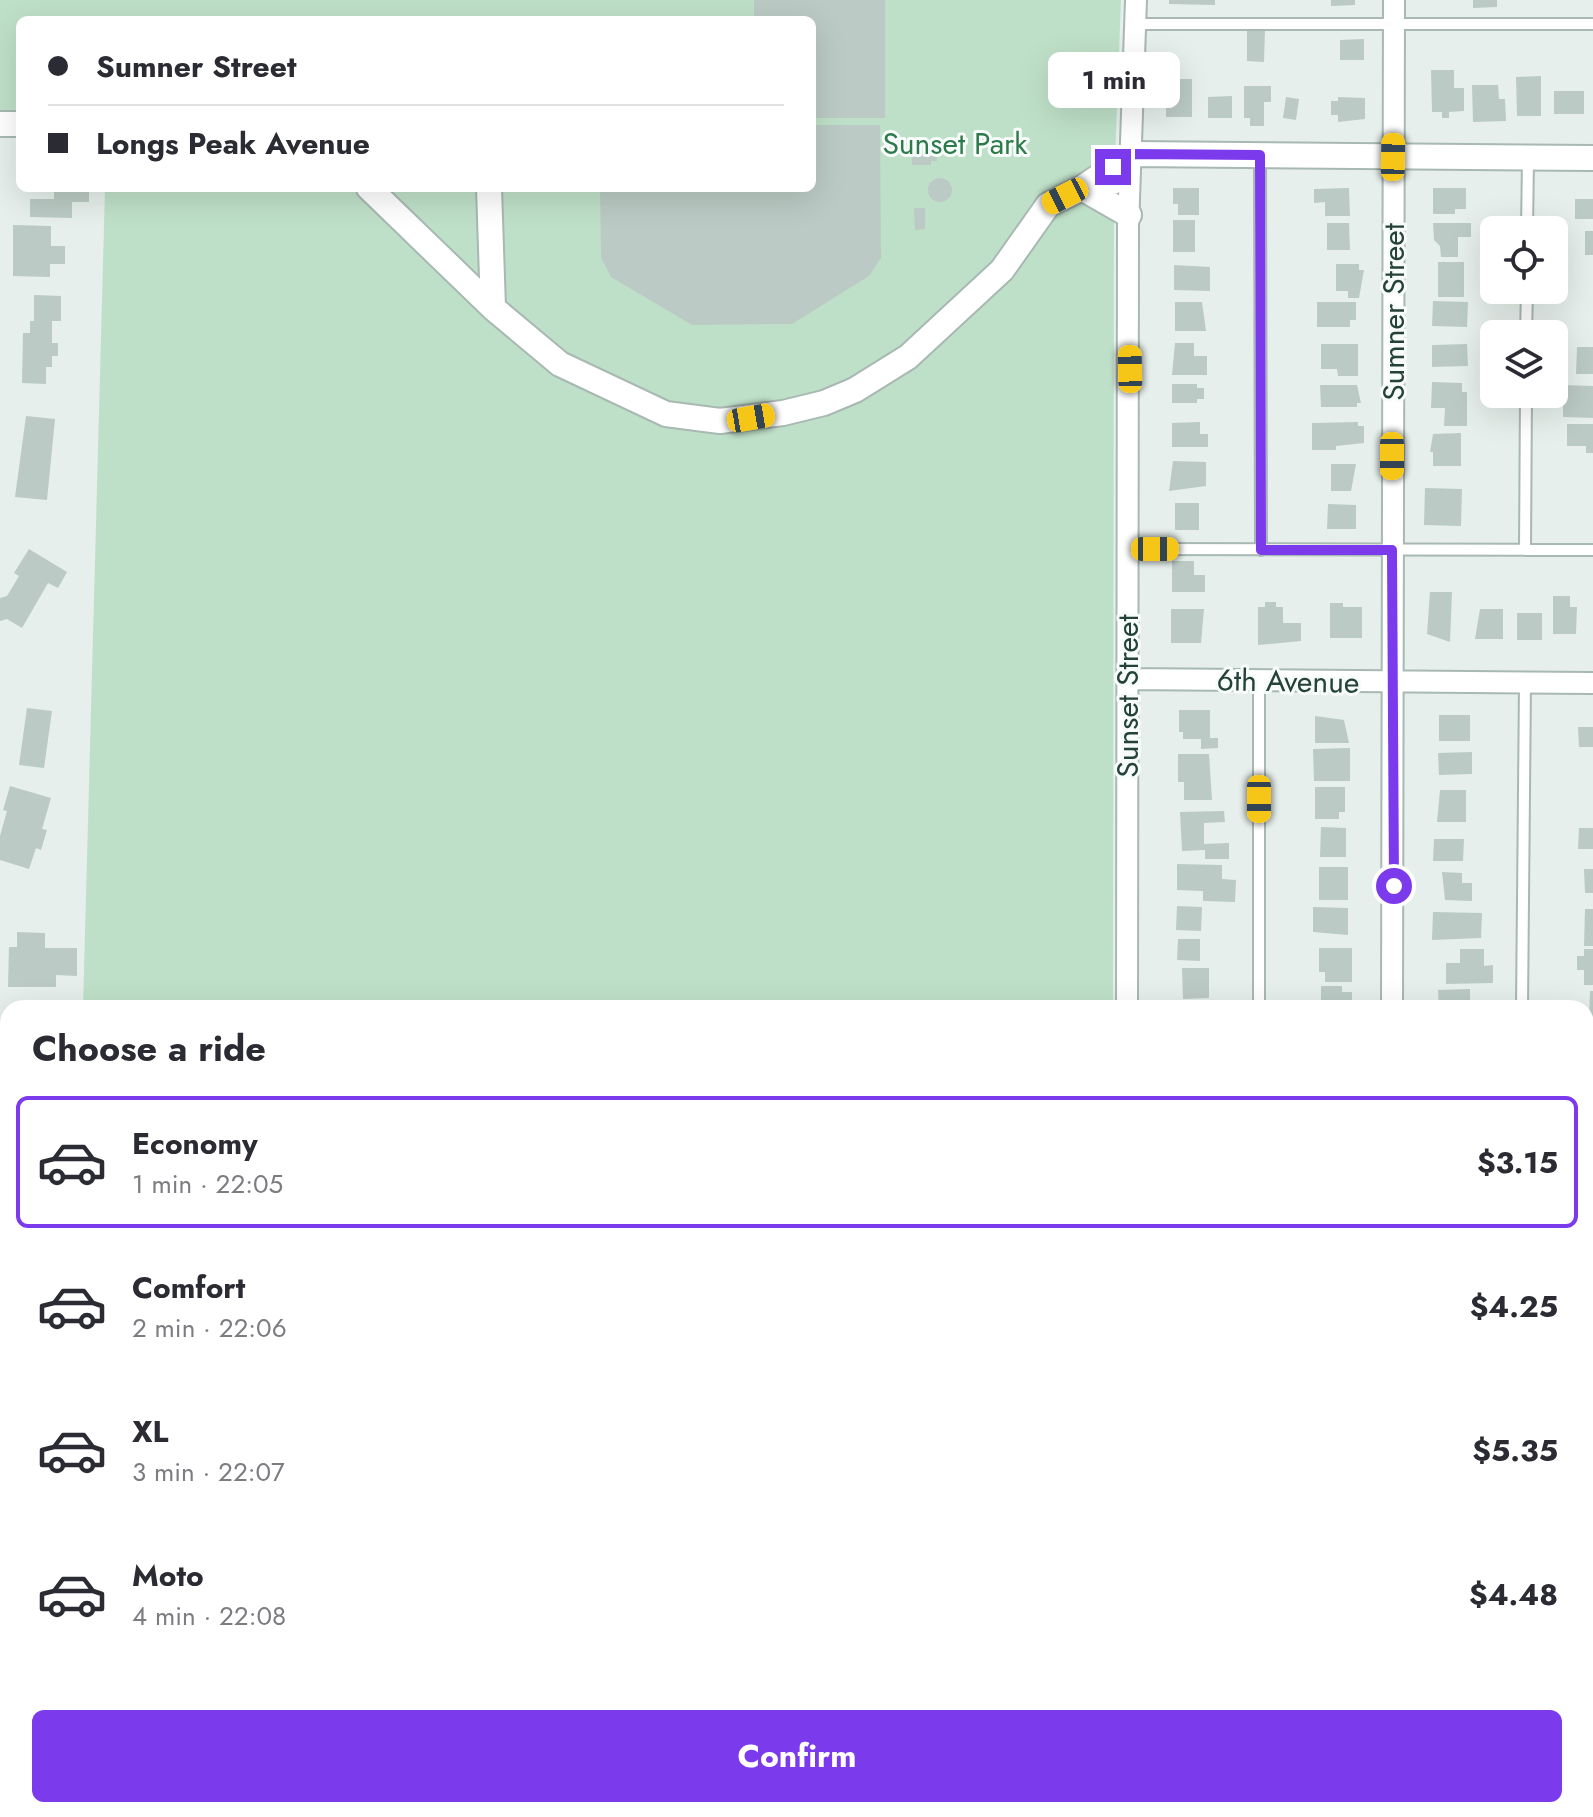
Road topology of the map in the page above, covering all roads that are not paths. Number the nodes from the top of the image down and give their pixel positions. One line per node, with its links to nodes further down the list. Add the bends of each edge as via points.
1 (1136, 0): 3 (street, Sunset Street)
2 (1394, 0): 4 (street, Sumner Street)
3 (1136, 24): 4 (lane); 6 (street, Sunset Street)
4 (1394, 24): 5 (lane); 8 (street, Sumner Street)
5 (1593, 24)
6 (1132, 154): 7 (street); 11 (street); 14 (street, Sunset Street)
7 (1260, 155): 8 (street); 19 (lane)
8 (1393, 157): 9 (street); 20 (street, Sumner Street)
9 (1528, 158): 10 (street); 15 (lane)
10 (1593, 158)
11 (1082, 188): 14 (street); 16 (street, via 1048,205 1002,270 908,357 846,395 783,413 720,421 666,414 560,364)
12 (373, 192): 16 (street)
13 (489, 192): 16 (street)
14 (1129, 215): 18 (street, Sunset Street)
15 (1527, 216)
16 (493, 308)
17 (1526, 408): 21 (lane)
18 (1128, 549): 19 (lane); 23 (street, Sunset Street)
19 (1261, 550): 20 (lane)
20 (1392, 550): 21 (lane); 25 (street, Sumner Street)
21 (1525, 550): 22 (lane)
22 (1593, 550)
23 (1128, 679): 24 (street, 6th Avenue); 28 (street, Sunset Street)
24 (1259, 680): 25 (street, 6th Avenue); 29 (lane)
25 (1392, 682): 26 (street, 6th Avenue); 30 (street, Sumner Street)
26 (1525, 683): 27 (street, 6th Avenue); 31 (lane)
27 (1593, 683)
28 (1127, 1000)
29 (1259, 1000)
30 (1392, 1000)
31 (1522, 1000)

